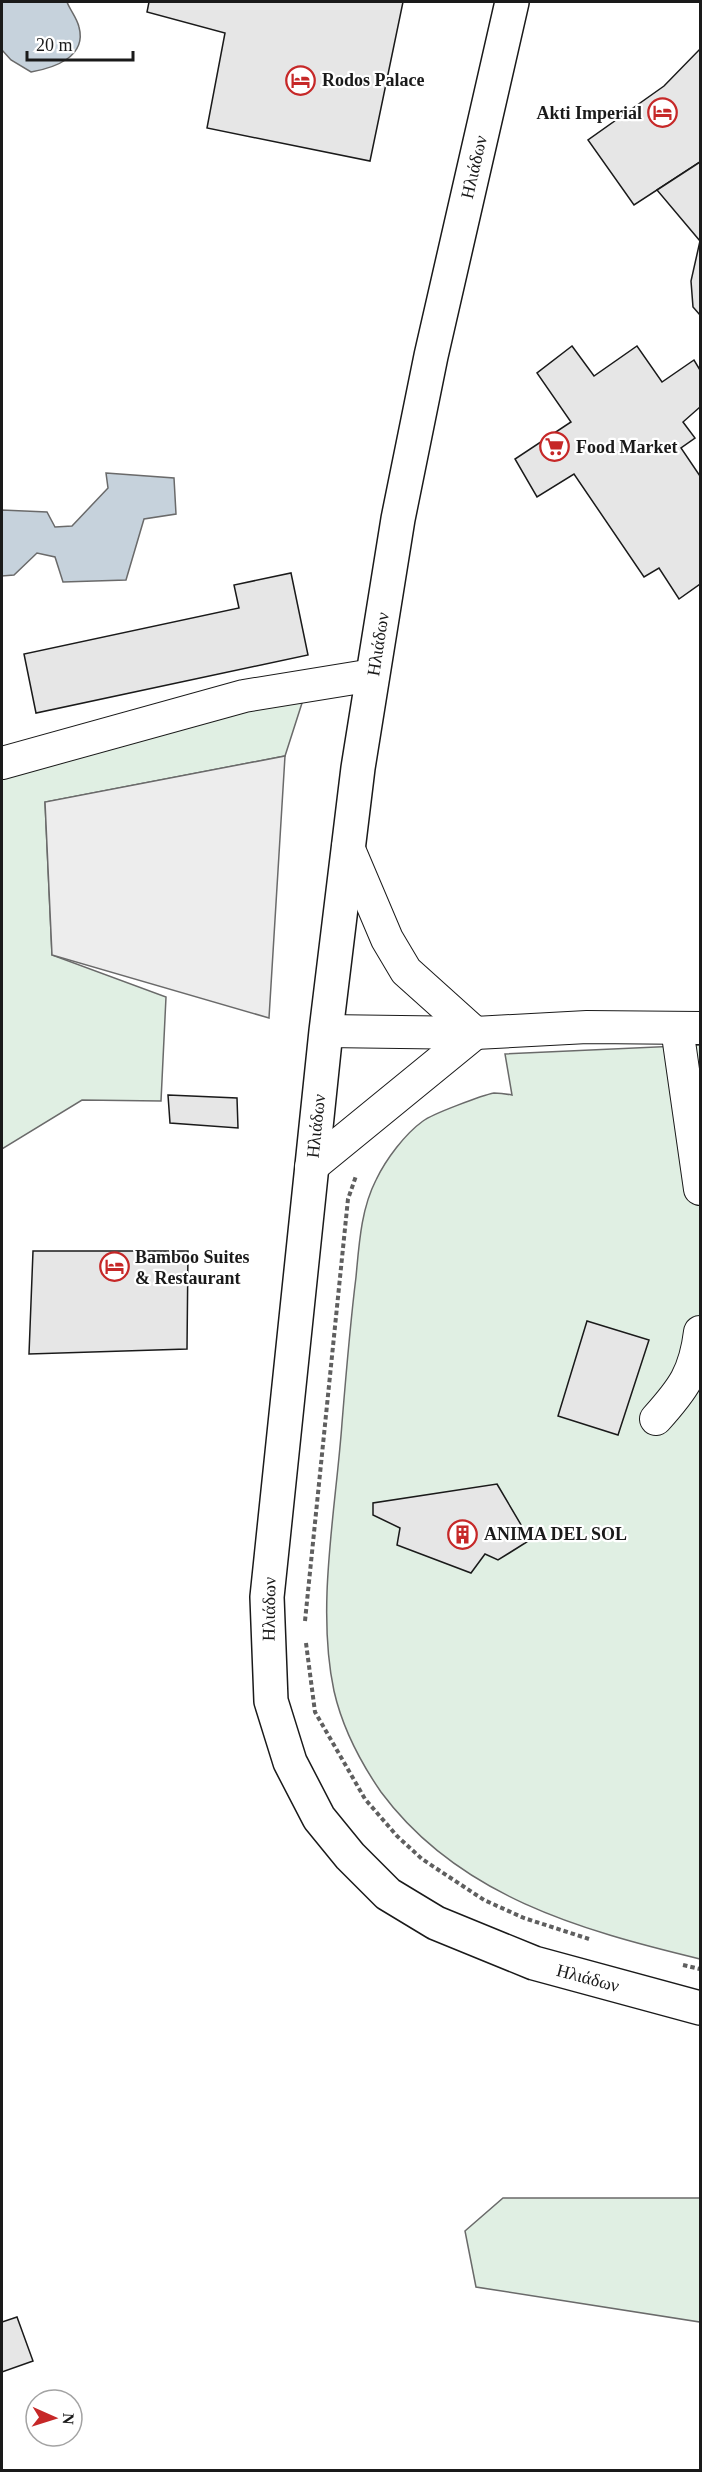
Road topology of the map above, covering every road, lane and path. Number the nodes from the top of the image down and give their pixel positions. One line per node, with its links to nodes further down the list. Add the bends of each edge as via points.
1 (512, 2): 2 (street, Ηλιάδων, via 424,391)
2 (373, 675): 3 (street, via 244,696); 4 (street, Ηλιάδων)
3 (2, 763)
4 (348, 847): 6 (street, Ηλιάδων); 7 (street, via 387,939 406,971)
5 (689, 1028): 7 (street, via 587,1027); 10 (street)
6 (326, 1031): 7 (street); 9 (street, Ηλιάδων)
7 (475, 1033): 9 (street)
8 (359, 1166): 13 (path, via 348,1199)
9 (311, 1167): 18 (street, Ηλιάδων, via 267,1597 271,1701 290,1762 319,1818 350,1856 388,1894 436,1923 534,1963)
10 (700, 1188)
11 (700, 1332): 12 (street, via 698,1354 683,1390)
12 (656, 1419)
13 (304, 1628)
14 (306, 1639): 15 (path, via 315,1712 365,1798 397,1836 484,1900 524,1918)
15 (590, 1939)
16 (678, 1963): 17 (path)
17 (700, 1969)
18 (700, 2008)

